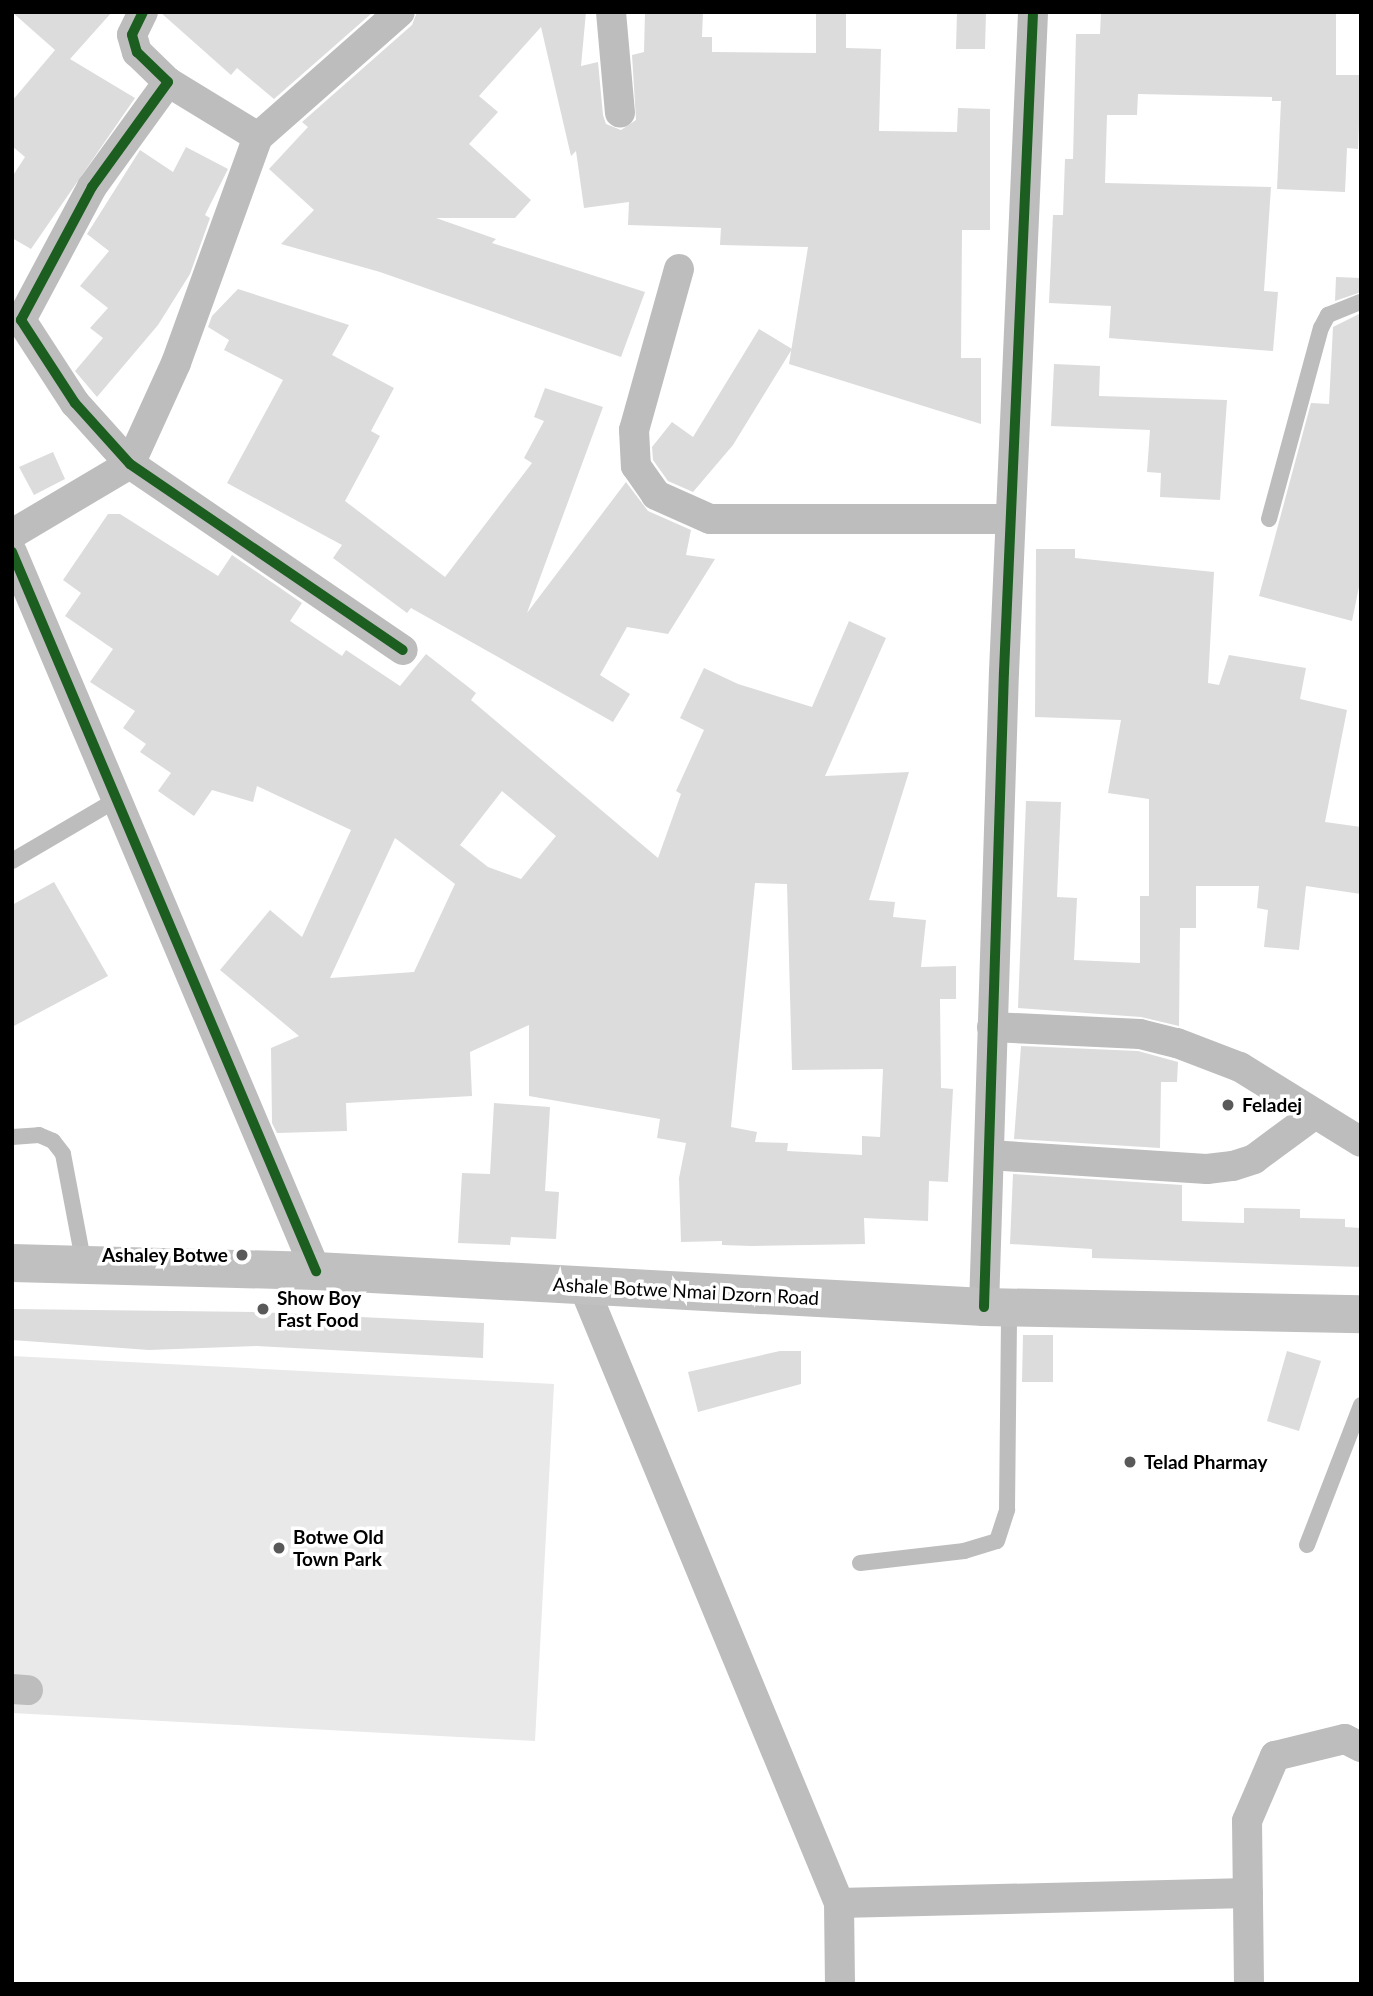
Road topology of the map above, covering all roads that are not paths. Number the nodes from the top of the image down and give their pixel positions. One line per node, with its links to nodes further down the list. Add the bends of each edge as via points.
1 (143, 12): 5 (street, via 132,35 137,52)
2 (400, 12): 7 (street)
3 (611, 12): 6 (street)
4 (1033, 12): 12 (street)
5 (168, 82): 7 (street); 10 (street, via 92,187)
6 (620, 113)
7 (258, 137): 11 (street, via 176,363)
8 (679, 269): 12 (street, via 634,430 636,466 656,495 709,519)
9 (1361, 302): 13 (lane, via 1328,315 1321,328)
10 (17, 314): 11 (street, via 75,403)
11 (130, 464): 14 (street); 16 (street)
12 (1009, 519): 19 (street)
13 (1269, 519)
14 (12, 534)
15 (12, 552): 17 (street)
16 (403, 650)
17 (116, 800): 18 (lane); 26 (street)
18 (12, 861)
19 (992, 1027): 20 (street, via 1140,1034 1177,1043 1240,1067); 23 (street)
20 (1315, 1114): 22 (street); 23 (street, via 1254,1159 1233,1166 1207,1169)
21 (12, 1137): 25 (lane, via 39,1135 53,1141 64,1154)
22 (1361, 1142)
23 (989, 1155): 28 (street)
24 (12, 1263): 25 (main road, Ashale Botwe Nmai Dzorn Road)
25 (85, 1265): 26 (main road, Ashale Botwe Nmai Dzorn Road)
26 (316, 1271): 27 (main road, Ashale Botwe Nmai Dzorn Road)
27 (583, 1285): 28 (main road, Ashale Botwe Nmai Dzorn Road); 35 (street)
28 (997, 1307): 29 (main road, Ashale Botwe Nmai Dzorn Road); 32 (lane, via 1007,1510 997,1541 964,1551)
29 (1361, 1314)
30 (1361, 1405): 31 (lane)
31 (1307, 1545)
32 (860, 1563)
33 (1361, 1747): 34 (street, via 1345,1739 1275,1756 1247,1821)
34 (1248, 1893): 35 (street); 37 (street)
35 (839, 1903): 36 (street)
36 (840, 1984)
37 (1249, 1984)

